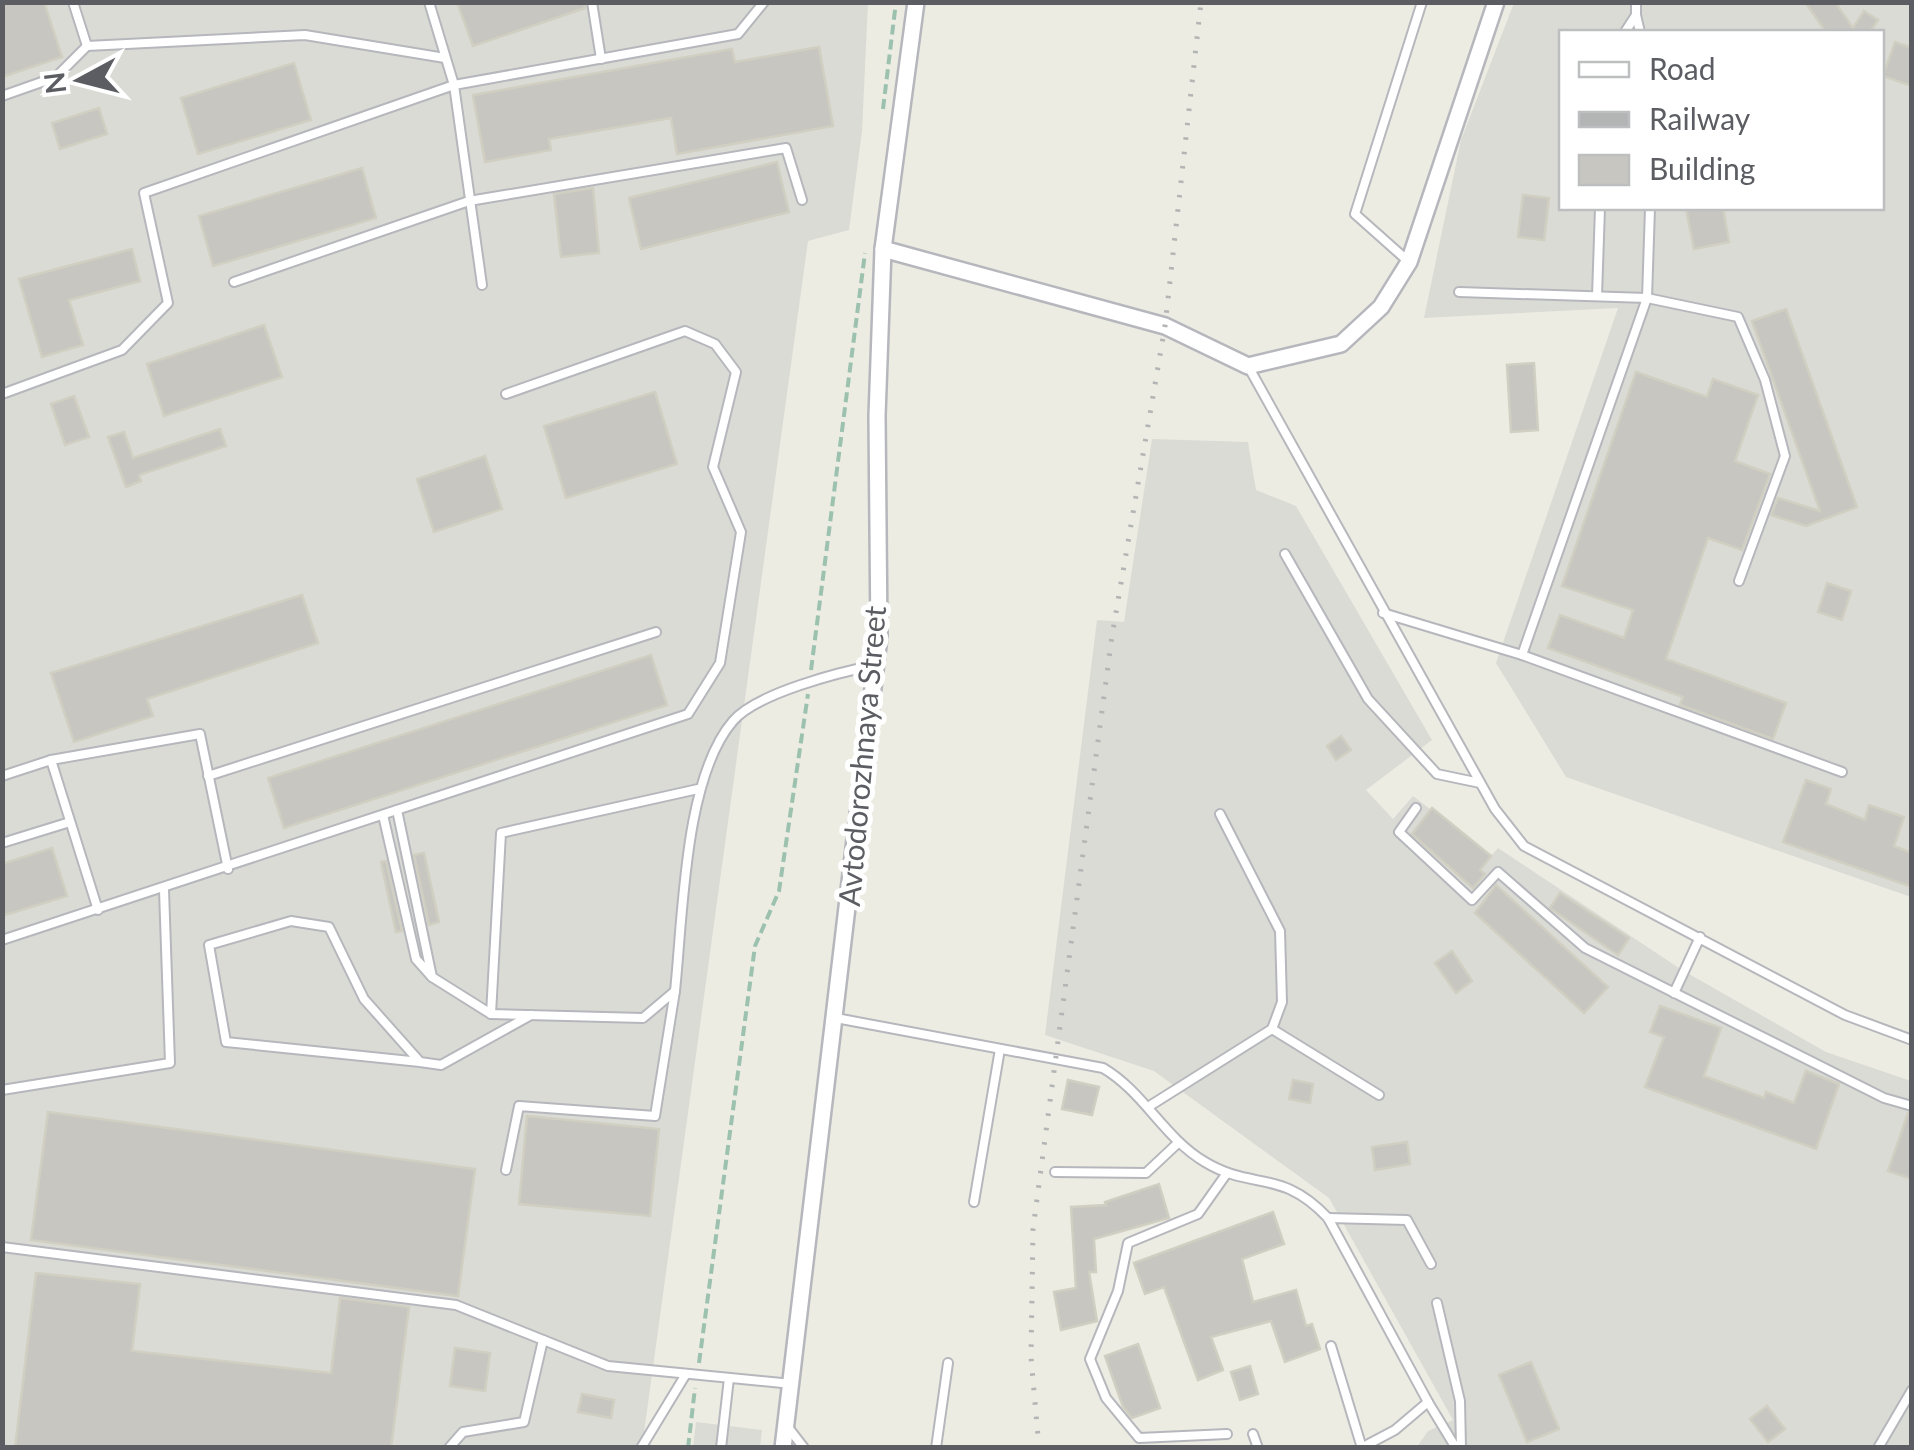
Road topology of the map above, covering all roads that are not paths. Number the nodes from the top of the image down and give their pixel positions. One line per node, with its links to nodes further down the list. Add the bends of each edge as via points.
1 (73, 2): 12 (lane)
2 (429, 2): 13 (lane)
3 (592, 2): 14 (lane)
4 (764, 2): 14 (lane, via 738,34)
5 (916, 2): 21 (street, Avtodorozhnaya Street)
6 (1422, 2): 22 (lane, via 1356,214)
7 (1496, 2): 22 (street)
8 (1636, 2): 9 (lane)
9 (1636, 15): 10 (lane); 11 (lane)
10 (1626, 30)
11 (1640, 30)
12 (87, 46): 13 (lane, via 305,35); 16 (lane, via 56,77)
13 (445, 58): 15 (lane)
14 (601, 59): 15 (lane)
15 (454, 86): 18 (lane); 29 (lane, via 144,193 168,303 122,350)
16 (2, 96)
17 (802, 200): 18 (lane, via 786,148)
18 (469, 201): 23 (lane); 24 (lane)
19 (1600, 210): 26 (lane)
20 (1650, 210): 27 (lane)
21 (883, 249): 28 (street, via 1165,326); 36 (street, Avtodorozhnaya Street)
22 (1409, 262): 28 (street, via 1381,306 1341,344)
23 (234, 282)
24 (482, 285)
25 (1459, 292): 26 (lane)
26 (1597, 296): 27 (lane)
27 (1647, 298): 32 (lane, via 1738,317 1765,380 1785,456); 35 (lane)
28 (1248, 366): 33 (lane)
29 (2, 394)
30 (506, 394): 44 (lane, via 685,331 715,344 736,372 713,467 741,532 720,663 688,714)
31 (1286, 554): 41 (lane, via 1368,699 1437,774)
32 (1739, 581)
33 (1383, 613): 35 (lane); 41 (lane)
34 (656, 632): 40 (lane)
35 (1522, 654): 38 (lane)
36 (876, 665): 42 (lane, via 810,678 734,719); 59 (street, Avtodorozhnaya Street)
37 (51, 760): 39 (lane); 40 (lane, via 200,734); 47 (lane)
38 (1842, 772)
39 (2, 776)
40 (208, 776): 49 (lane)
41 (1480, 784): 52 (lane, via 1524,846)
42 (698, 789): 55 (lane); 57 (lane, via 501,833)
43 (1416, 808): 56 (lane, via 1399,832 1472,900 1498,872 1585,948)
44 (397, 810): 46 (lane); 54 (lane)
45 (1220, 814): 60 (lane, via 1280,930 1282,1002)
46 (382, 815): 49 (lane); 54 (lane, via 416,959)
47 (70, 822): 48 (lane); 51 (lane)
48 (2, 843)
49 (228, 869): 50 (lane)
50 (164, 890): 51 (lane); 64 (lane, via 170,1063)
51 (98, 910): 53 (lane)
52 (1700, 937): 56 (lane); 61 (lane, via 1844,1015)
53 (2, 940)
54 (432, 977): 57 (lane)
55 (674, 990): 58 (lane, via 643,1018); 69 (lane, via 656,1116 519,1106)
56 (1674, 993): 66 (lane)
57 (491, 1014): 58 (lane)
58 (531, 1015): 63 (lane, via 441,1064)
59 (836, 1018): 62 (lane); 82 (street, Avtodorozhnaya Street)
60 (1272, 1029): 65 (lane); 67 (lane)
61 (1912, 1040)
62 (1000, 1048): 67 (lane, via 1104,1068); 72 (lane)
63 (420, 1062): 63 (lane, via 226,1042 209,945 291,921 330,928 364,999)
64 (2, 1090)
65 (1380, 1095)
66 (1912, 1106)
67 (1148, 1107): 68 (lane)
68 (1179, 1142): 70 (lane, via 1146,1173); 71 (lane)
69 (506, 1170)
70 (1055, 1172)
71 (1227, 1173): 73 (lane, via 1292,1186); 86 (lane, via 1198,1214 1128,1244 1118,1291 1090,1359 1106,1398 1139,1438)
72 (974, 1202)
73 (1328, 1218): 75 (lane, via 1408,1220); 84 (lane)
74 (2, 1247): 77 (lane, via 456,1305)
75 (1431, 1264)
76 (1437, 1303): 96 (lane, via 1460,1401)
77 (543, 1340): 80 (lane, via 608,1366); 89 (lane, via 524,1422 463,1432)
78 (1332, 1346): 88 (lane)
79 (948, 1363): 94 (lane)
80 (686, 1374): 81 (lane); 90 (lane)
81 (730, 1378): 82 (lane); 91 (lane)
82 (792, 1384): 85 (street, Avtodorozhnaya Street)
83 (1912, 1390): 97 (lane)
84 (1428, 1402): 88 (lane); 96 (lane)
85 (788, 1426): 92 (street, Avtodorozhnaya Street); 93 (lane)
86 (1227, 1434)
87 (1253, 1434): 95 (lane)
88 (1361, 1447)
89 (449, 1448)
90 (642, 1448)
91 (721, 1448)
92 (783, 1448)
93 (804, 1448)
94 (936, 1448)
95 (1258, 1448)
96 (1459, 1448)
97 (1878, 1448)

